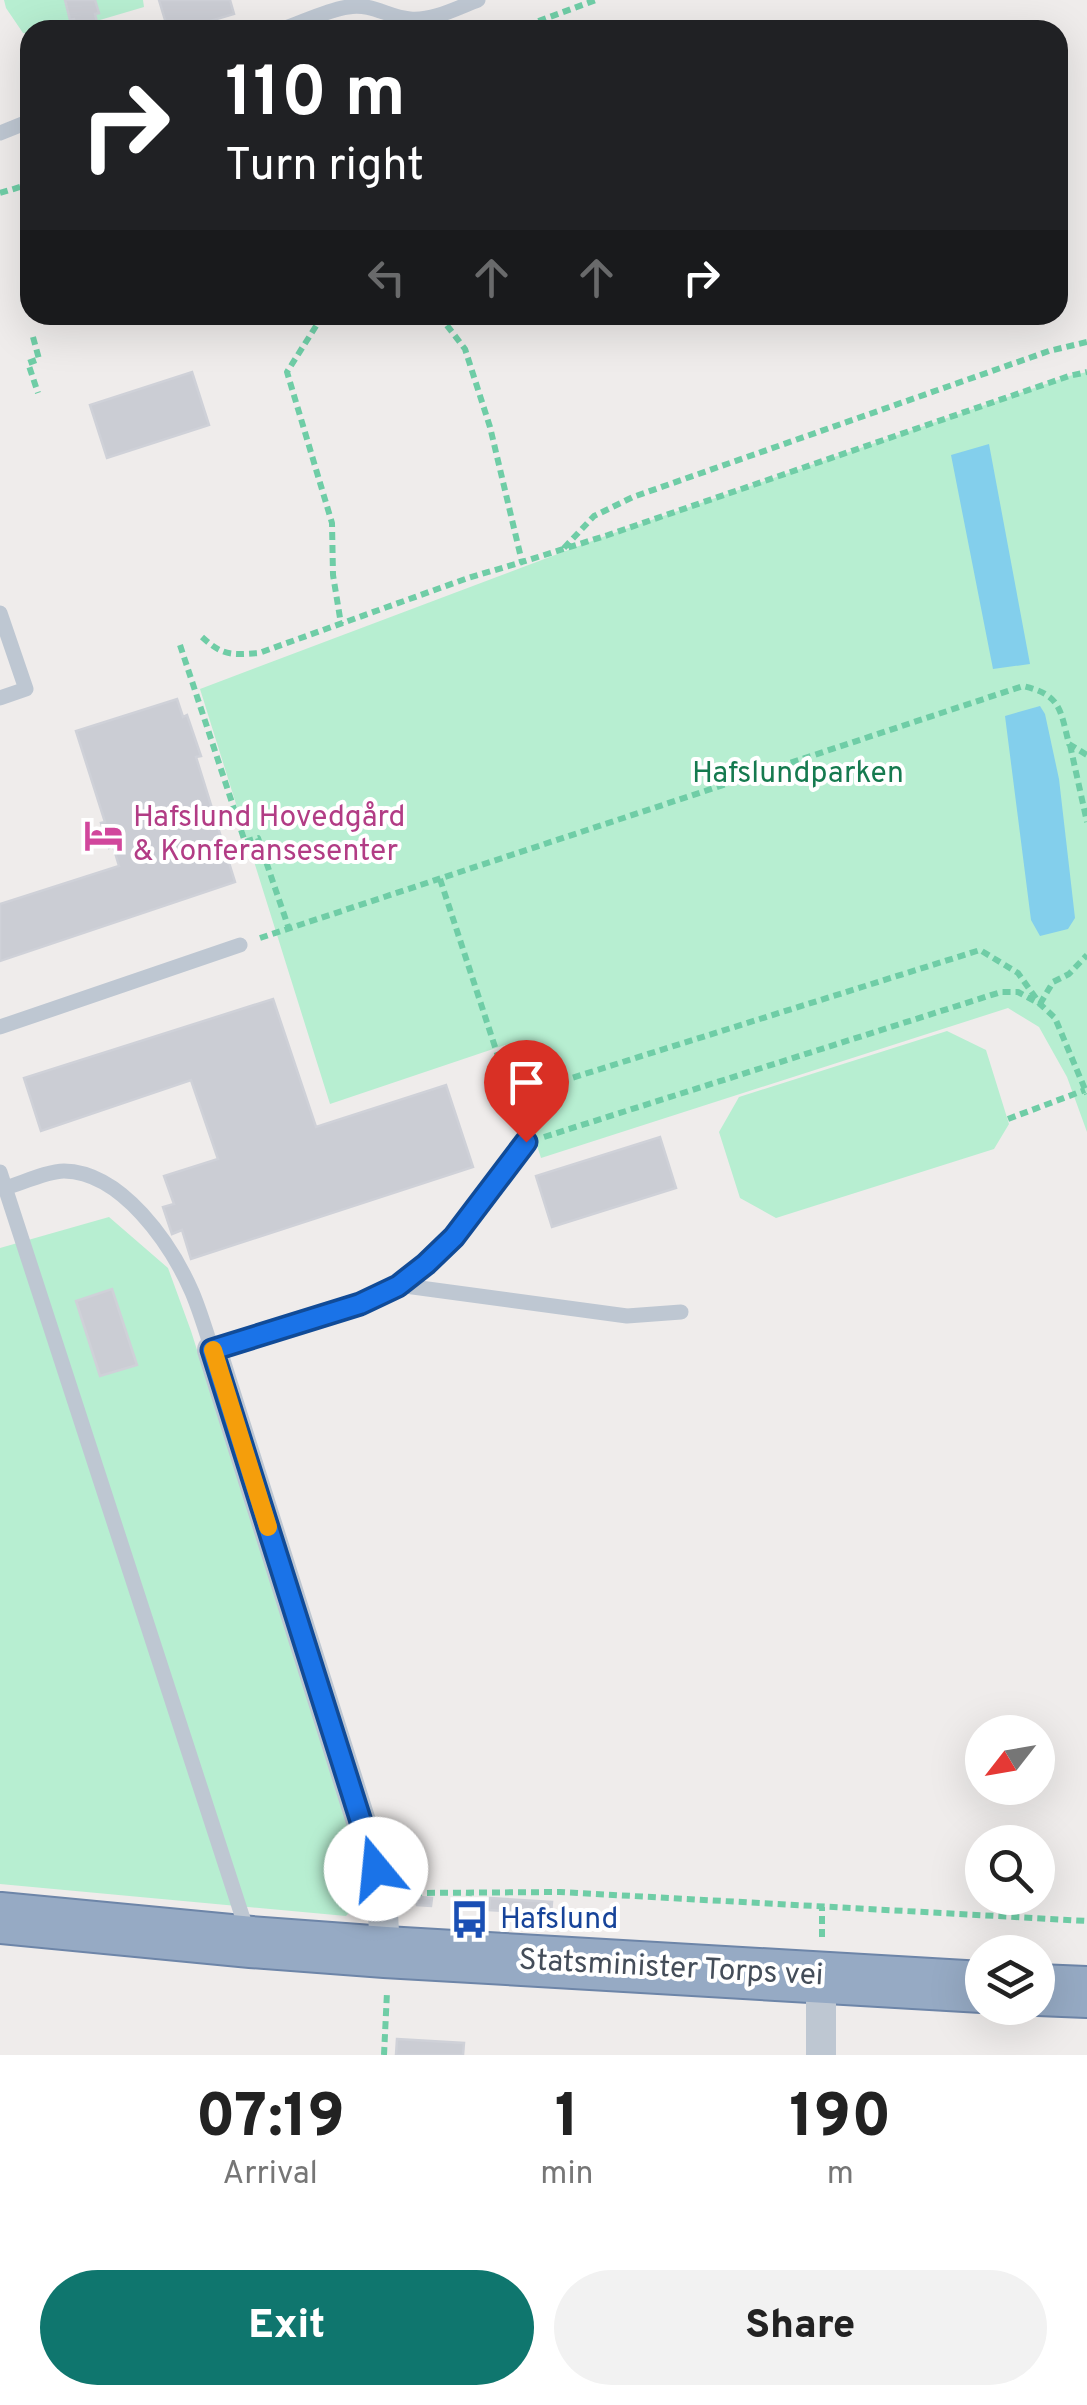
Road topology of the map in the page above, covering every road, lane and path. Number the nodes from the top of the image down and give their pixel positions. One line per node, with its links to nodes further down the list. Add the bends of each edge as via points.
1 (478, 0): 3 (lane, via 420,19)
2 (596, 0): 5 (path)
3 (346, 3): 4 (lane)
4 (304, 20)
5 (541, 20)
6 (317, 325): 15 (path, via 287,372 332,523)
7 (447, 325): 13 (path, via 464,349 490,427)
8 (33, 337): 11 (path, via 39,359 28,363)
9 (1087, 342): 12 (path, via 633,497 594,516)
10 (1087, 372): 12 (path)
11 (38, 393)
12 (563, 549): 13 (path)
13 (522, 562): 15 (path)
14 (0, 613): 18 (lane, via 26,690)
15 (341, 624): 16 (path, via 259,653 217,652)
16 (202, 638)
17 (180, 645): 23 (path, via 245,842 258,838)
18 (0, 698)
19 (1069, 744): 20 (path); 21 (path); 22 (path, via 1060,706 1044,691 1023,686)
20 (1087, 755)
21 (1087, 822)
22 (440, 879): 23 (path); 29 (path)
23 (289, 929): 24 (path)
24 (246, 943): 27 (lane)
25 (1087, 956): 26 (path, via 1052,982)
26 (1040, 1004): 28 (path, via 1056,1018); 29 (path, via 1018,973 980,950); 31 (path, via 1001,992)
27 (0, 1027)
28 (1086, 1092): 30 (path)
29 (511, 1097): 31 (path)
30 (1008, 1119)
31 (526, 1142): 33 (lane, via 454,1237)
32 (3, 1180): 35 (lane, via 61,1170 92,1175 121,1194 177,1260); 41 (lane)
33 (398, 1286): 34 (lane, via 628,1316); 35 (lane)
34 (682, 1312)
35 (212, 1350): 37 (street)
36 (468, 1892): 37 (path); 38 (path); 40 (path)
37 (382, 1894): 42 (street)
38 (468, 1908)
39 (0, 1918): 41 (highway, Statsminister Torps vei)
40 (1087, 1921)
41 (251, 1942): 42 (highway, Statsminister Torps vei)
42 (385, 1967): 43 (highway, Statsminister Torps vei); 47 (path)
43 (821, 1978): 44 (highway, Statsminister Torps vei); 48 (street)
44 (965, 1986)
45 (1055, 1991): 46 (highway)
46 (1087, 1992)
47 (384, 2055)
48 (820, 2055)

